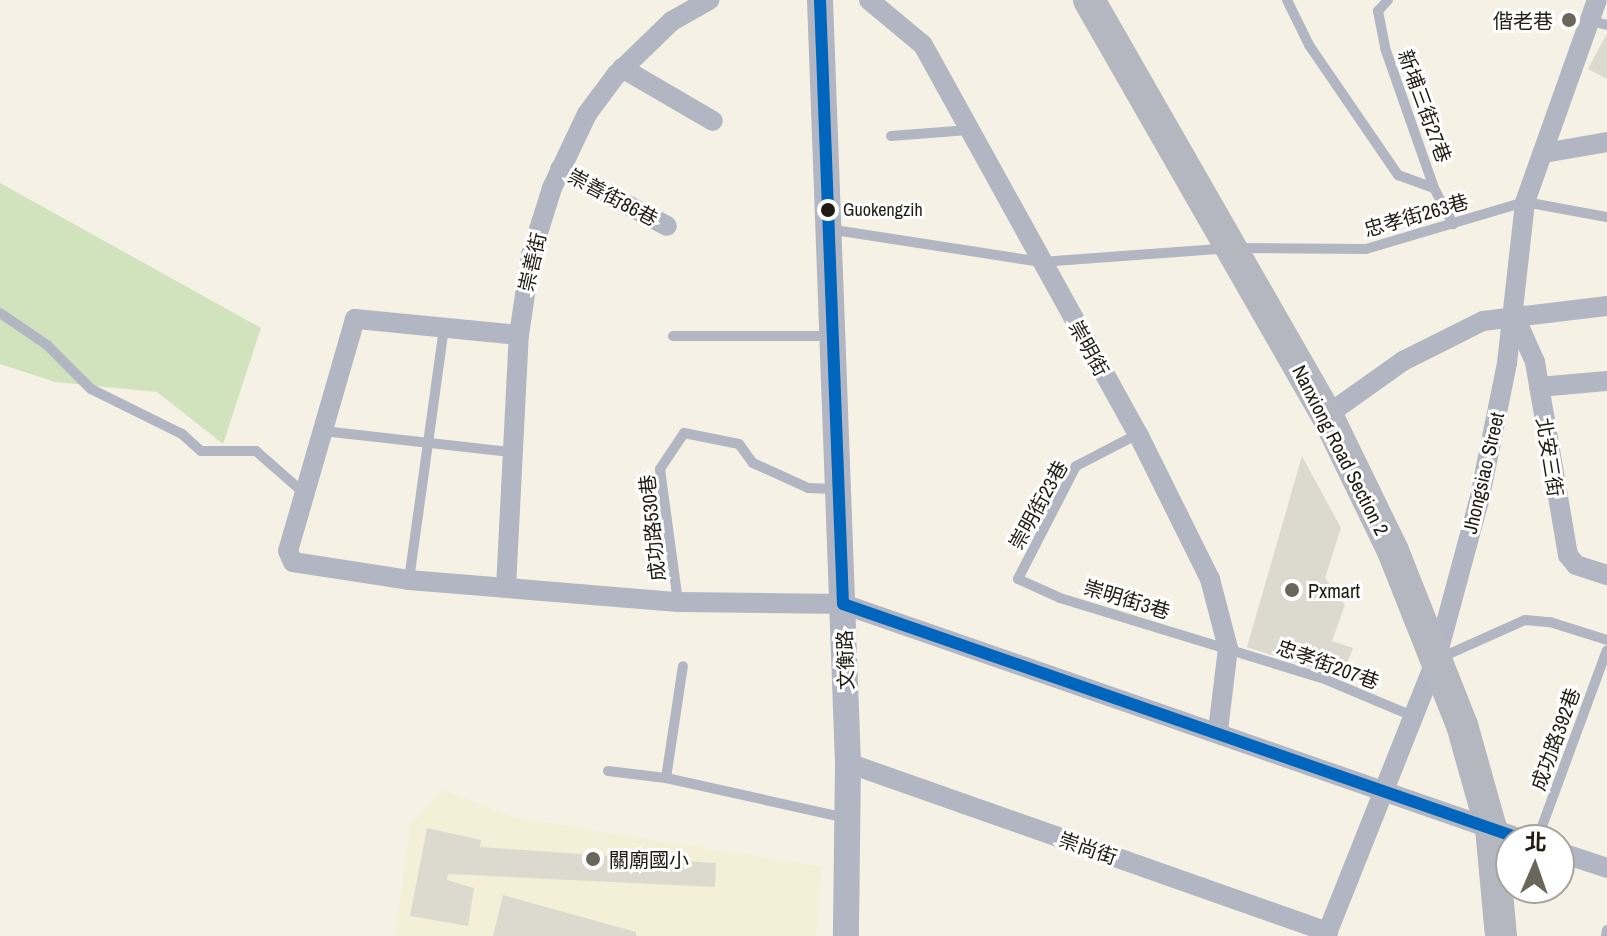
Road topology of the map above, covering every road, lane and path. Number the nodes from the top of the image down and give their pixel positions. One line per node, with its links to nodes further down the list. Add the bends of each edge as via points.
1 (709, 0): 9 (street, 崇善街, via 672,21)
2 (820, 0): 21 (street, 文衡路)
3 (869, 0): 11 (street, 崇明街, via 923,45)
4 (1089, 0): 22 (main road, Nanxiong Road Section 2)
5 (1287, 0): 16 (lane, via 1309,45 1398,175)
6 (1388, 0): 16 (lane, 新埔三街27巷, via 1378,11 1385,48)
7 (1597, 0): 8 (street, Jhongsiao Street)
8 (1599, 23): 14 (street, Jhongsiao Street)
9 (622, 68): 10 (street); 15 (street, 崇善街, via 587,114)
10 (713, 121)
11 (969, 130): 12 (lane); 23 (street, 崇明街)
12 (891, 136)
13 (1607, 142): 14 (street)
14 (1544, 153): 17 (street, Jhongsiao Street)
15 (560, 169): 20 (street, 崇善街86巷); 28 (street, 崇善街, via 531,255)
16 (1434, 188): 19 (lane, 新埔三街27巷)
17 (1525, 202): 18 (lane, 忠孝街263巷); 19 (lane, 忠孝街263巷); 26 (street, Jhongsiao Street)
18 (1607, 217)
19 (1453, 224): 22 (lane, 忠孝街263巷, via 1366,249)
20 (667, 226)
21 (826, 229): 23 (lane, 忠孝街263巷); 30 (street, 文衡路)
22 (1231, 248): 23 (lane, 忠孝街263巷); 33 (main road, Nanxiong Road Section 2)
23 (1041, 262): 35 (street, 崇明街)
24 (1607, 306): 26 (street)
25 (0, 313): 39 (lane, via 47,345 91,389 182,434 201,451 256,451)
26 (1515, 317): 32 (street, 北安三街, via 1535,362); 33 (street, via 1483,321 1444,337); 49 (street, Jhongsiao Street, via 1479,501)
27 (444, 325): 28 (street); 34 (street, via 355,319); 36 (lane)
28 (519, 335): 37 (street, 崇善街)
29 (673, 336): 30 (lane)
30 (829, 336): 38 (street, 文衡路)
31 (1607, 381): 32 (street)
32 (1539, 387): 40 (street, 北安三街, via 1568,555 1576,565)
33 (1327, 415): 49 (main road, Nanxiong Road Section 2, via 1393,551)
34 (321, 431): 36 (lane); 39 (street)
35 (1138, 434): 41 (lane, 崇明街23巷, via 1076,466); 47 (street, 崇明街, via 1210,579)
36 (426, 444): 37 (lane); 42 (lane)
37 (511, 452): 43 (street, 崇善街)
38 (836, 489): 44 (lane, 成功路530巷, via 808,488 753,463 739,444 684,433 660,469); 45 (street, 文衡路)
39 (304, 493): 42 (street, via 288,551 293,562)
40 (1607, 575)
41 (1018, 579): 47 (lane, 崇明街3巷, via 1060,598)
42 (409, 580): 43 (street)
43 (506, 588): 44 (street)
44 (678, 602): 45 (street)
45 (843, 604): 52 (street); 53 (street, 文衡路)
46 (1607, 640): 49 (lane, via 1525,620)
47 (1228, 648): 51 (lane, 忠孝街207巷, via 1322,678); 52 (street, 崇明街)
48 (1607, 650): 58 (lane, 成功路392巷)
49 (1436, 660): 51 (street, Jhongsiao Street); 59 (main road, Nanxiong Road Section 2, via 1462,725)
50 (683, 666): 55 (lane)
51 (1415, 717): 56 (street, Jhongsiao Street)
52 (1218, 731): 56 (street)
53 (848, 763): 57 (street, 文衡路); 64 (street, 崇尚街)
54 (608, 771): 55 (lane)
55 (666, 778): 57 (lane)
56 (1385, 790): 59 (street); 64 (street, Jhongsiao Street)
57 (849, 819): 65 (street, 文衡路)
58 (1543, 824)
59 (1491, 828): 60 (street); 66 (main road, Nanxiong Road Section 2)
60 (1495, 829)
61 (1575, 857): 62 (street)
62 (1607, 868)
63 (1607, 930): 67 (lane)
64 (1327, 934)
65 (846, 936)
66 (1501, 936)
67 (1606, 936)

